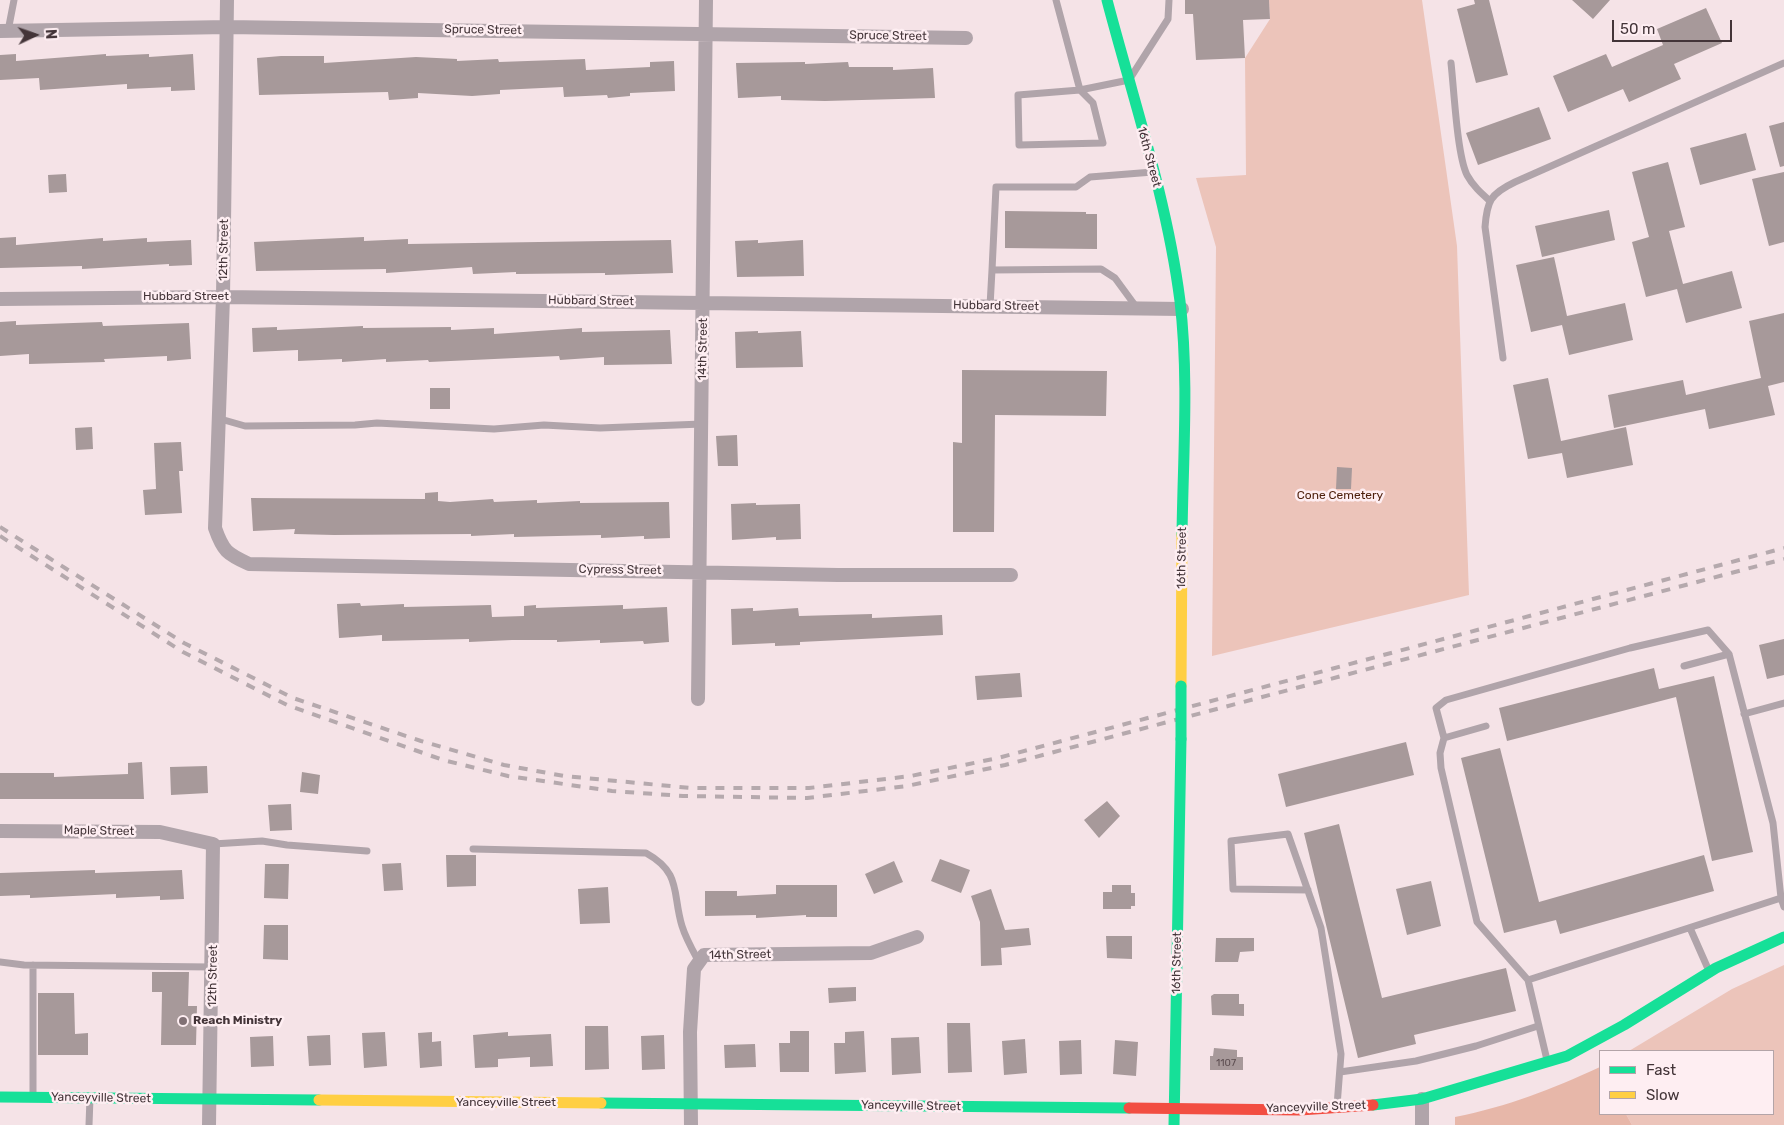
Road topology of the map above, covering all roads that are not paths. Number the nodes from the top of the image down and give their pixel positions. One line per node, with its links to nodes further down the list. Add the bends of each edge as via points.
1 (14, 0): 8 (lane)
2 (228, 0): 7 (street, 12th Street)
3 (706, 0): 9 (street, 14th Street)
4 (1056, 0): 14 (lane)
5 (1107, 0): 13 (main road, 16th Street)
6 (1169, 0): 13 (lane, via 1168,19)
7 (227, 27): 8 (street, Spruce Street); 9 (street, Spruce Street); 18 (street, 12th Street)
8 (4, 31)
9 (706, 33): 10 (street, Spruce Street); 20 (street, 14th Street)
10 (966, 38)
11 (1452, 63): 16 (lane, via 1466,174 1476,190)
12 (1784, 63): 16 (lane, via 1502,188)
13 (1128, 80): 14 (lane); 15 (main road, 16th Street)
14 (1080, 90): 14 (lane, via 1018,95 1019,145 1103,143 1093,103)
15 (1153, 172): 17 (lane, via 1090,177 1076,187 996,187); 23 (main road, 16th Street, via 1177,272)
16 (1490, 201): 24 (lane, via 1485,228)
17 (992, 270): 21 (lane); 22 (lane, via 1101,269 1115,278)
18 (223, 297): 19 (street, Hubbard Street); 20 (street, Hubbard Street); 25 (street, 12th Street)
19 (0, 299)
20 (704, 303): 21 (street, Hubbard Street); 26 (street, 14th Street)
21 (990, 306): 22 (street, Hubbard Street)
22 (1137, 308): 23 (street, Hubbard Street)
23 (1182, 309): 63 (main road, 16th Street, bridge, via 1181,739)
24 (1502, 358)
25 (217, 418): 26 (lane, via 246,426 355,426 376,423 494,429 544,425 600,428); 27 (street, 12th Street, via 215,528 221,546)
26 (702, 424): 28 (street, 14th Street)
27 (230, 556): 28 (street, Cypress Street, via 250,564)
28 (700, 572): 29 (street, Cypress Street); 32 (street, 14th Street)
29 (1011, 575)
30 (1729, 654): 31 (lane); 34 (lane); 36 (lane, via 1708,630 1630,648 1446,700 1436,708)
31 (1684, 666)
32 (698, 699)
33 (1784, 702): 34 (lane)
34 (1744, 714): 42 (lane, via 1773,823)
35 (1486, 726): 36 (lane)
36 (1444, 738): 52 (lane, via 1441,768 1477,922)
37 (0, 831): 38 (street, Maple Street, via 160,832)
38 (214, 844): 39 (lane, via 262,841); 50 (street, 12th Street)
39 (367, 850)
40 (473, 850): 48 (lane, via 646,853 661,861 670,872 682,926)
41 (1308, 890): 41 (lane, via 1233,888 1231,841 1288,834); 55 (lane, via 1322,928 1341,1054)
42 (1781, 898): 43 (lane); 44 (lane)
43 (1784, 907)
44 (1690, 928): 51 (lane); 52 (lane)
45 (917, 937): 48 (street, 14th Street, via 871,953 704,955)
46 (1784, 937): 51 (main road, Yanceyville Street)
47 (0, 962): 49 (lane)
48 (698, 962): 61 (street, 14th Street, via 694,969 690,1032)
49 (33, 965): 50 (lane); 57 (lane)
50 (213, 968): 59 (street, 12th Street)
51 (1709, 973): 54 (main road, Yanceyville Street, via 1567,1056)
52 (1528, 980): 53 (lane)
53 (1538, 1026): 54 (lane); 55 (lane, via 1416,1061)
54 (1548, 1062): 60 (main road, Yanceyville Street)
55 (1340, 1072): 62 (lane)
56 (0, 1097): 57 (main road, Yanceyville Street)
57 (33, 1097): 58 (main road, Yanceyville Street)
58 (90, 1098): 59 (main road, Yanceyville Street); 64 (lane)
59 (210, 1099): 61 (main road, Yanceyville Street); 65 (street, 12th Street)
60 (1422, 1099): 62 (main road, Yanceyville Street); 68 (street)
61 (691, 1104): 63 (main road, Yanceyville Street); 66 (street, 14th Street)
62 (1337, 1108): 63 (main road, Yanceyville Street)
63 (1174, 1109): 67 (main road, 16th Street)
64 (89, 1125)
65 (209, 1125)
66 (691, 1125)
67 (1174, 1125)
68 (1422, 1125)

